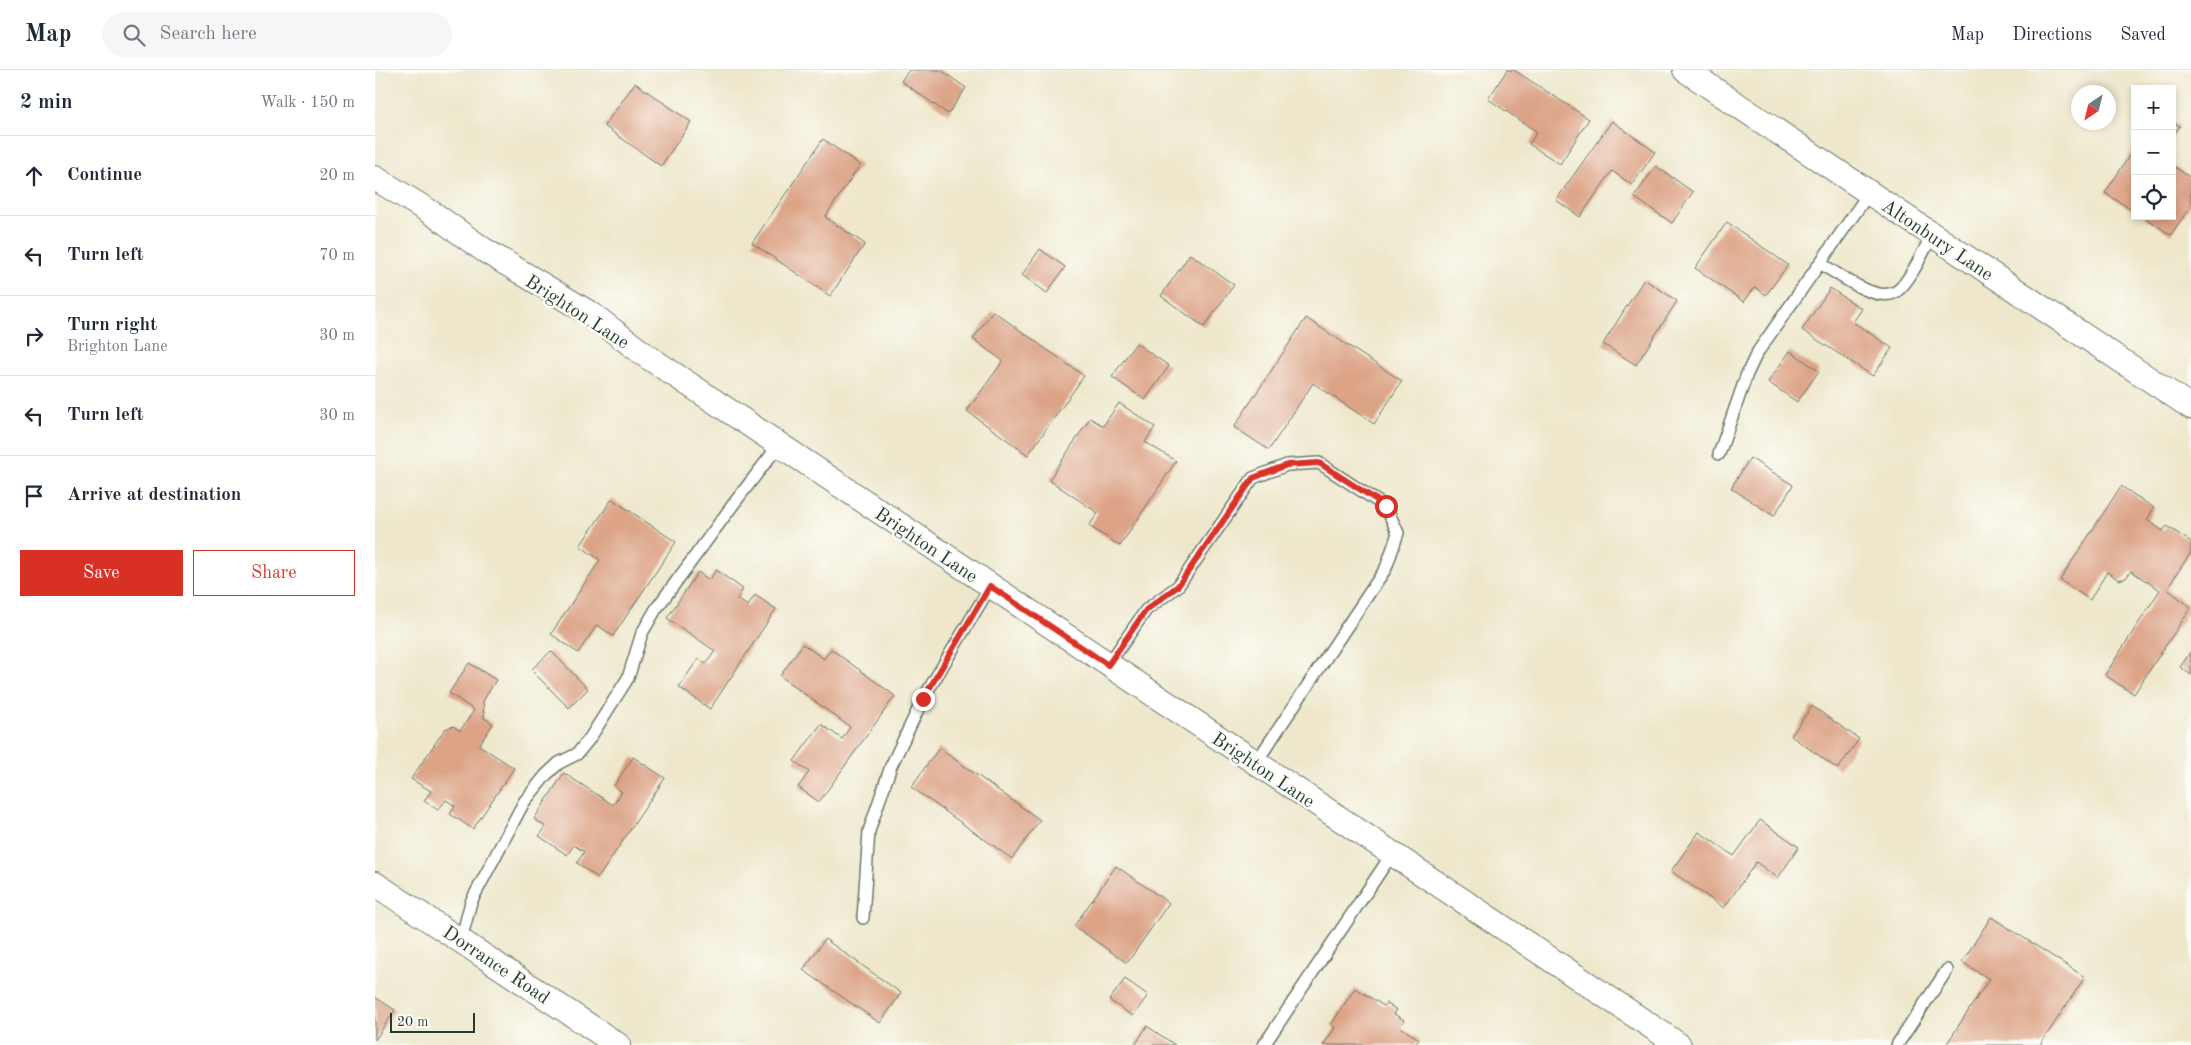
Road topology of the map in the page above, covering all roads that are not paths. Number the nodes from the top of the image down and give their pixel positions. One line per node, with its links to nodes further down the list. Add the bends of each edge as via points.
1 (1685, 70): 3 (street, Altonbury Lane)
2 (375, 178): 7 (street, Brighton Lane, via 484,250 594,316 645,355)
3 (1869, 193): 4 (street, Altonbury Lane); 5 (lane)
4 (1932, 235): 5 (lane, via 1901,286 1890,294 1879,295); 6 (street, Altonbury Lane)
5 (1820, 263): 8 (lane, via 1757,353)
6 (2191, 407)
7 (779, 445): 9 (street, Brighton Lane); 15 (lane, via 656,609 642,633 628,678 590,738 577,754 546,775 524,802 471,902)
8 (1719, 454)
9 (990, 586): 10 (street, Brighton Lane); 14 (lane, via 923,699 891,766 869,831)
10 (1108, 665): 11 (street, Brighton Lane); 11 (lane, via 1146,610 1178,586 1253,478 1287,465 1319,463 1386,506 1398,533 1386,568)
11 (1255, 764): 12 (street, Brighton Lane)
12 (1391, 854): 18 (lane); 19 (street, Brighton Lane)
13 (375, 884): 15 (street, Dorrance Road)
14 (863, 918)
15 (461, 940): 17 (street, Dorrance Road)
16 (1947, 970): 20 (lane)
17 (618, 1045)
18 (1264, 1045)
19 (1679, 1045)
20 (1897, 1045)

